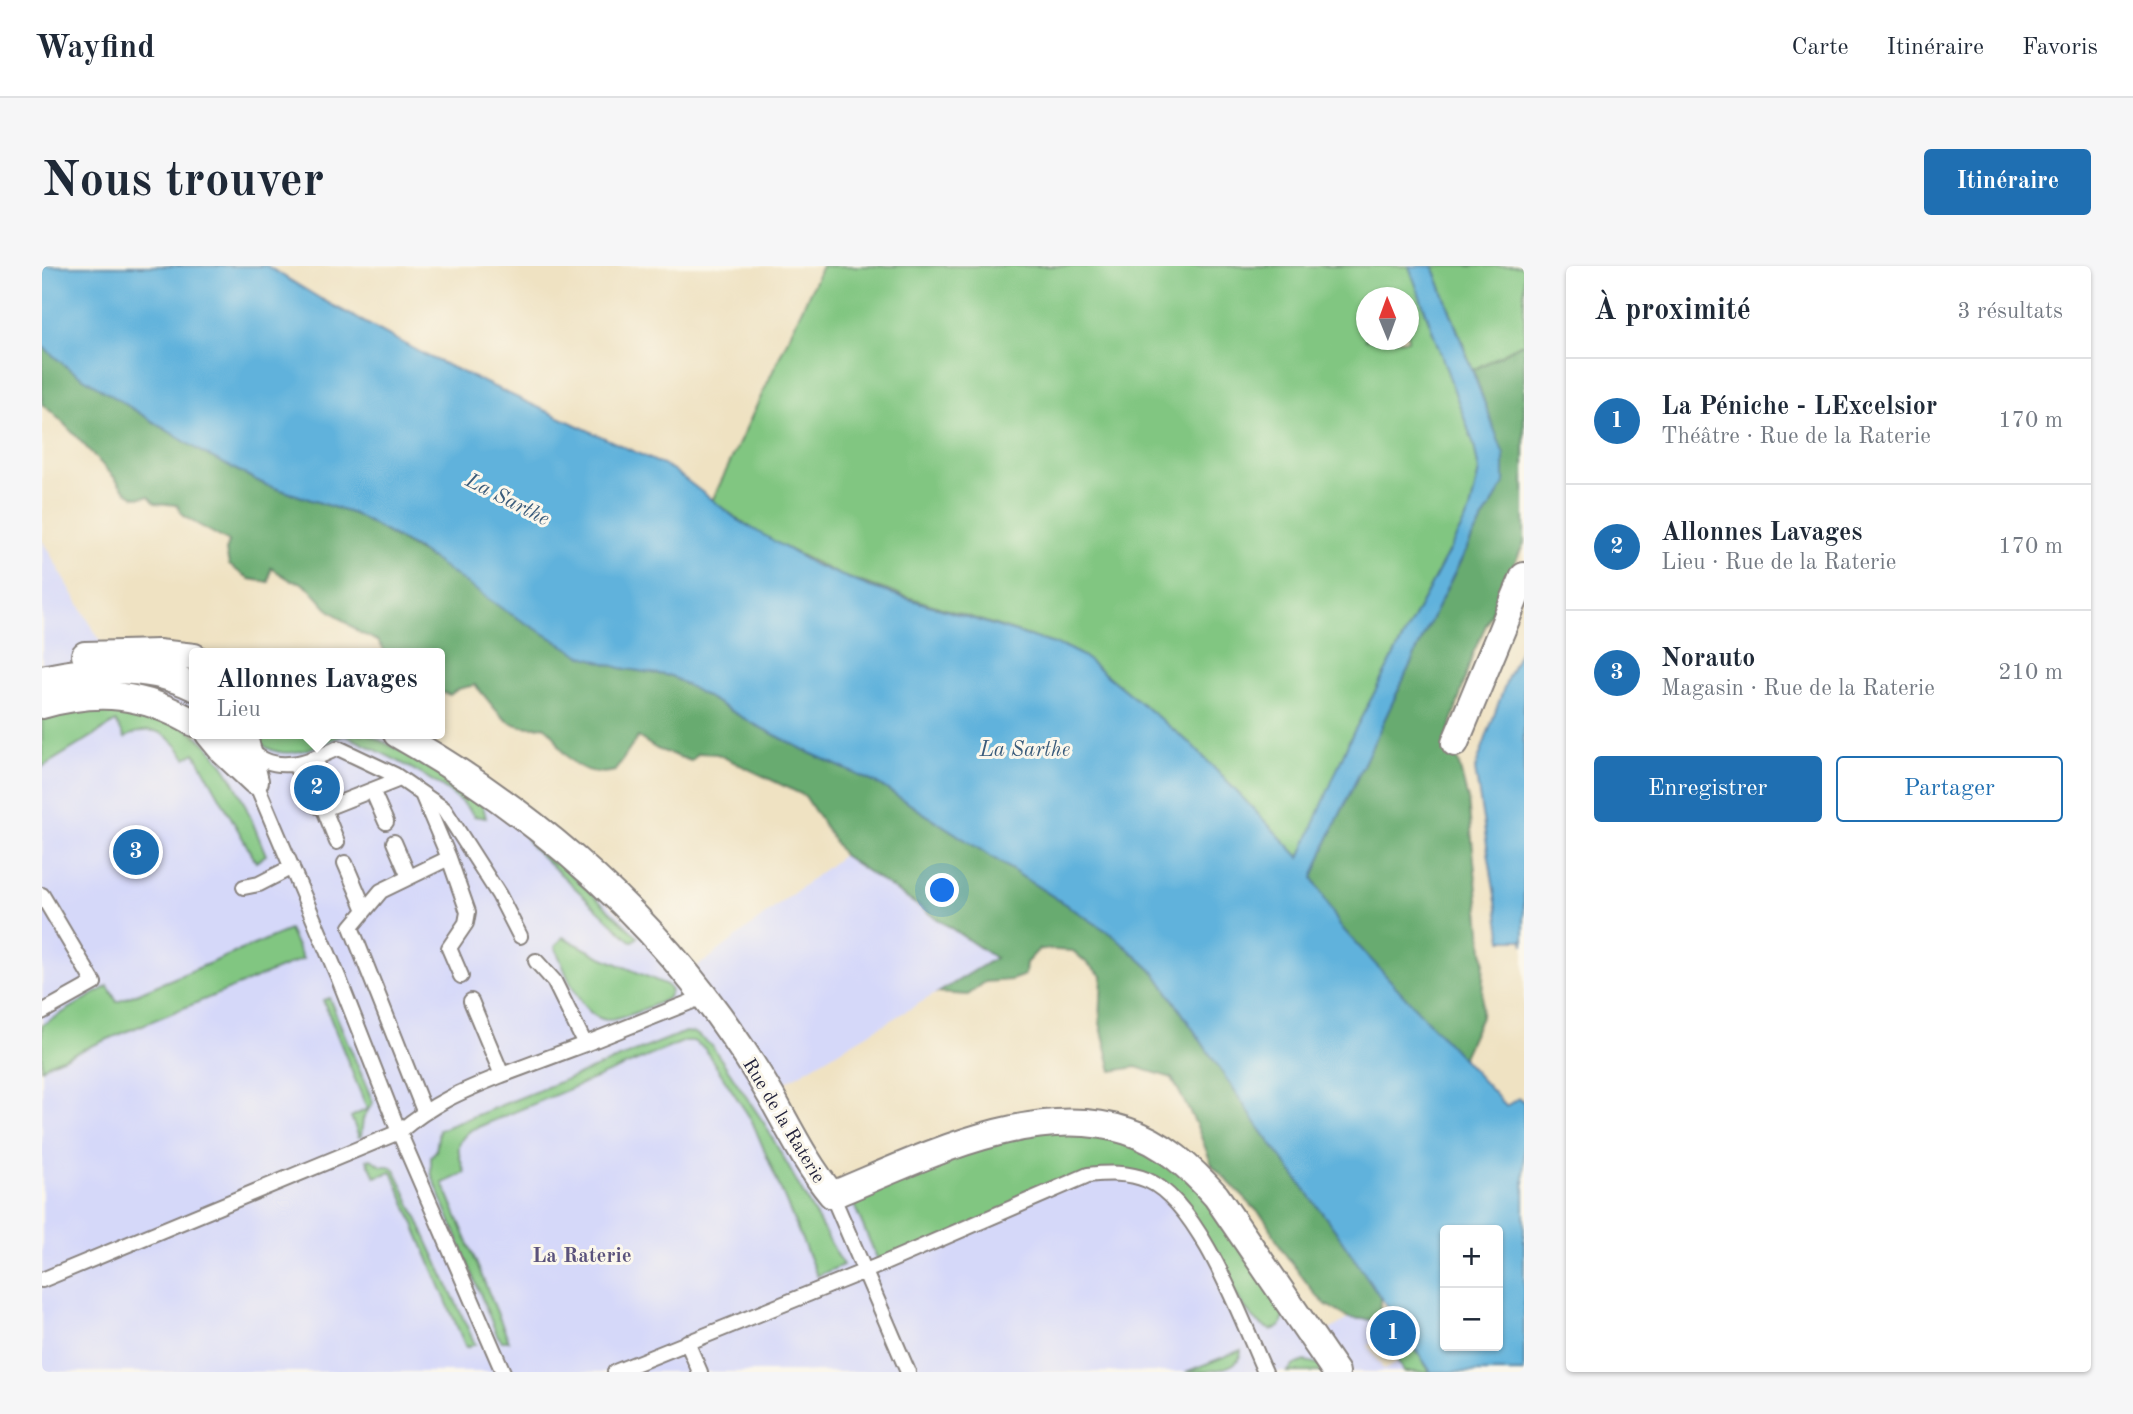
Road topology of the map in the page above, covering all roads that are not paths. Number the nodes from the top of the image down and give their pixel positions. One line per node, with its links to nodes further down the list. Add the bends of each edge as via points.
1 (1524, 576): 11 (street)
2 (189, 656): 3 (street, via 120,652)
3 (42, 663)
4 (42, 679): 5 (street, via 125,671 174,677)
5 (189, 684)
6 (42, 705): 7 (street, via 65,698 117,695 149,702)
7 (189, 720)
8 (213, 739): 16 (street)
9 (244, 739): 13 (lane, via 252,752 264,759); 16 (street)
10 (406, 739): 35 (street, Rue de la Raterie, via 453,765 569,852 660,942)
11 (1455, 743)
12 (316, 759): 13 (lane); 14 (lane); 15 (lane, via 338,748)
13 (295, 764): 17 (lane)
14 (322, 775)
15 (400, 779): 18 (lane); 20 (lane)
16 (255, 781): 27 (lane)
17 (303, 782)
18 (372, 790): 21 (lane); 22 (lane)
19 (331, 794): 21 (lane)
20 (422, 794): 25 (lane); 32 (lane, via 444,809)
21 (318, 806): 23 (lane)
22 (386, 822)
23 (337, 842)
24 (394, 842): 28 (lane)
25 (449, 858): 28 (lane); 34 (lane, via 468,912 449,947)
26 (345, 863): 31 (lane)
27 (292, 867): 29 (lane); 41 (lane)
28 (409, 877): 31 (lane, via 381,891)
29 (244, 887)
30 (42, 895): 37 (lane, via 94,983)
31 (365, 910): 40 (lane, via 351,927)
32 (520, 936)
33 (536, 961): 38 (lane, via 554,981)
34 (461, 976)
35 (703, 997): 38 (lane); 42 (street, Rue de la Raterie, via 744,1053)
36 (471, 1001): 39 (lane)
37 (42, 1012)
38 (585, 1044): 39 (lane)
39 (502, 1075): 40 (lane)
40 (424, 1111): 41 (lane)
41 (399, 1132): 44 (lane); 46 (lane)
42 (832, 1195): 43 (lane); 51 (street, Rue de la Raterie, via 933,1153 1034,1124 1072,1121 1127,1131 1177,1158 1216,1196)
43 (865, 1271): 45 (lane); 49 (lane); 50 (lane, via 1088,1175 1114,1173 1148,1181 1191,1219 1207,1244)
44 (42, 1280)
45 (687, 1342): 47 (lane); 48 (lane)
46 (503, 1372)
47 (615, 1372)
48 (700, 1372)
49 (908, 1372)
50 (1265, 1372)
51 (1336, 1372)

